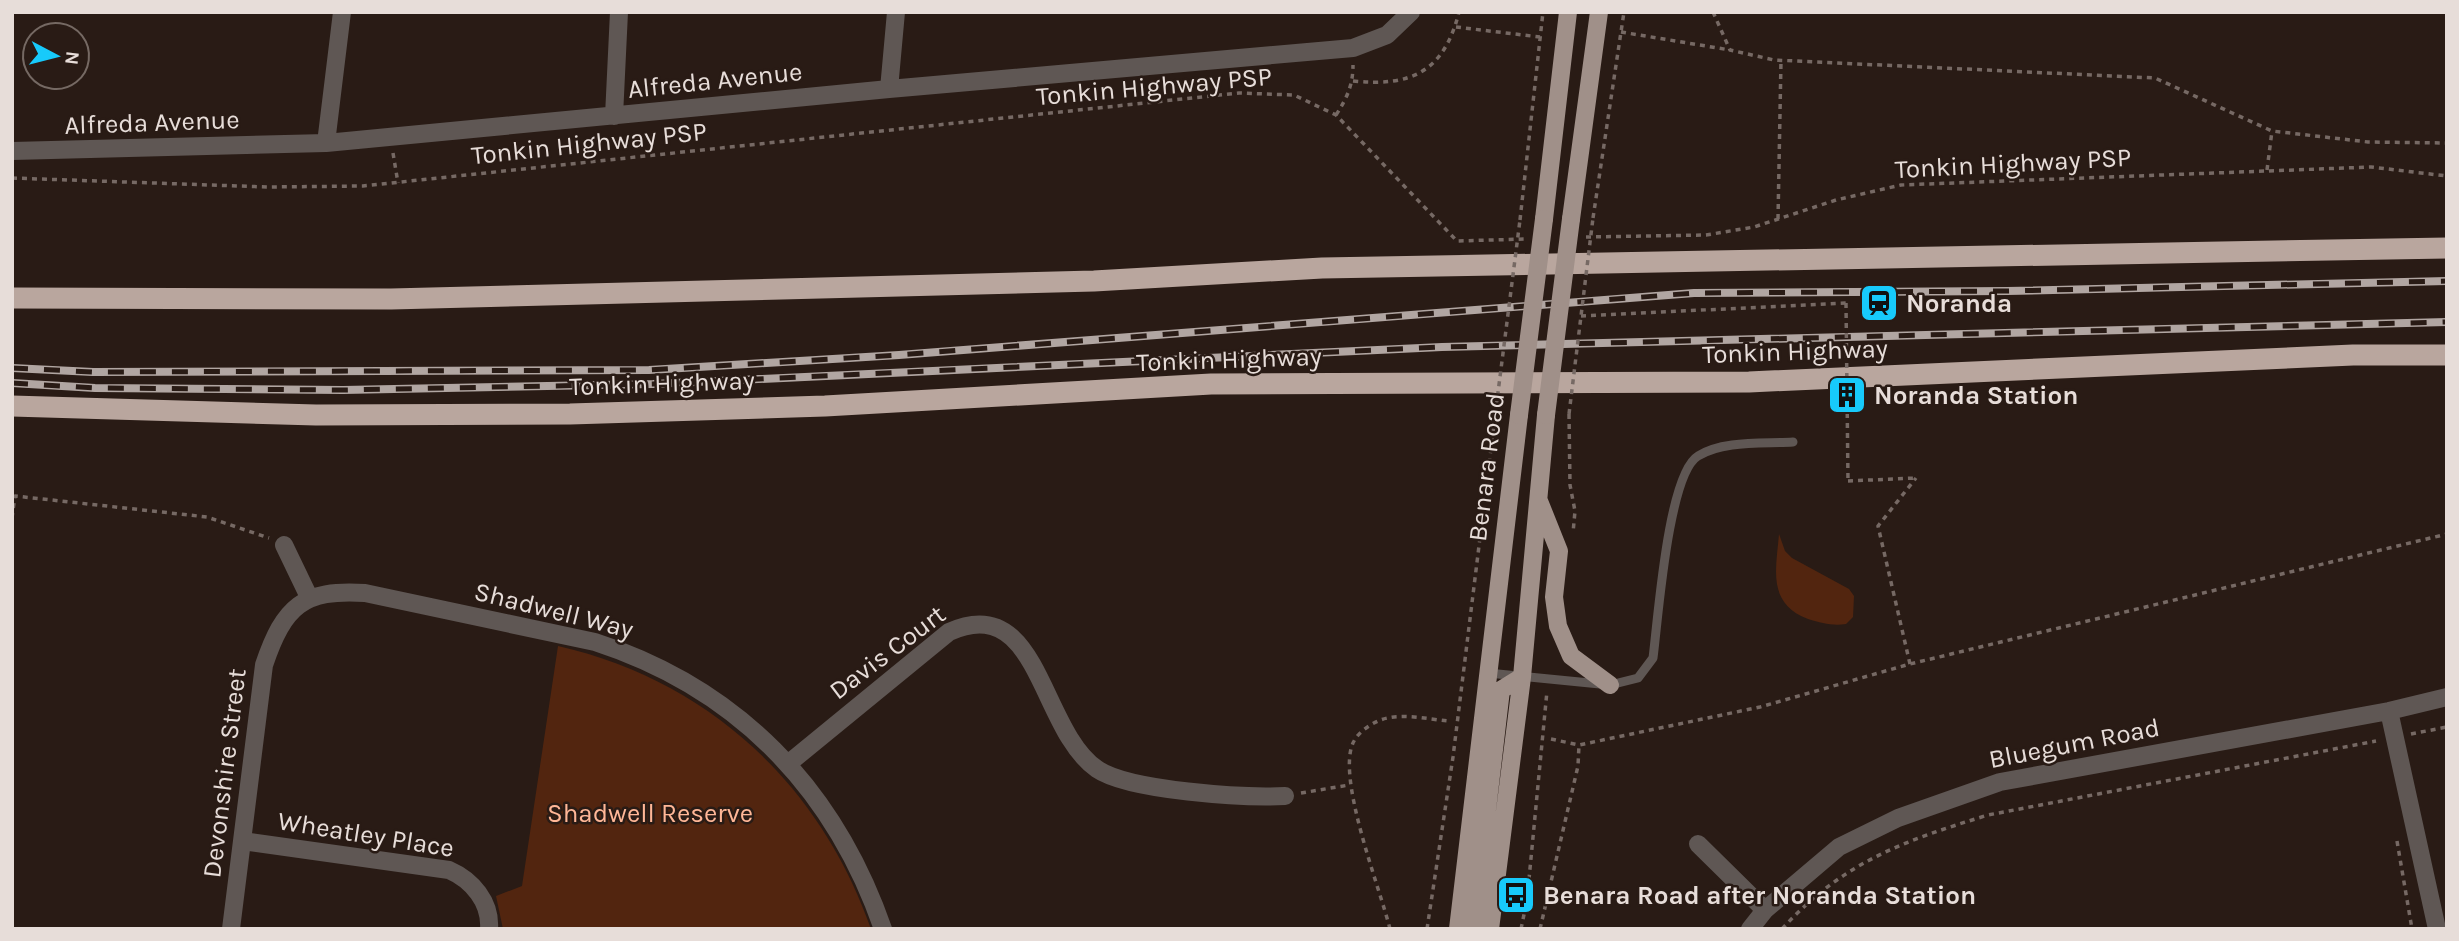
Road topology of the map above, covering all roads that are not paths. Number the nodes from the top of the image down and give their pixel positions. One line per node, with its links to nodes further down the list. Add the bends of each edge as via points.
1 (342, 12): 9 (street)
2 (620, 12): 8 (street)
3 (896, 12): 7 (street)
4 (1412, 12): 7 (street, Alfreda Avenue, via 1387,35 1353,48)
5 (1568, 12): 19 (main road, Benara Road, bridge)
6 (1599, 12): 16 (main road, Benara Road, bridge)
7 (889, 89): 8 (street, Alfreda Avenue)
8 (614, 116): 9 (street, Alfreda Avenue)
9 (326, 143): 10 (street, Alfreda Avenue)
10 (12, 151)
11 (2447, 248): 12 (highway, via 1350,267 1094,281 418,299)
12 (12, 298)
13 (2447, 355): 14 (highway, Tonkin Highway, via 2339,355 1749,382 1211,384 825,406 570,414 278,414)
14 (12, 406)
15 (1793, 442): 21 (lane, via 1711,450 1696,457 1685,471 1675,503 1654,658 1638,678)
16 (1538, 498): 20 (main road, Benara Road); 21 (main road, via 1559,551 1554,597 1558,626 1571,656)
17 (284, 545): 18 (street)
18 (309, 597): 24 (street, Shadwell Way, via 334,591 365,593 559,633 627,653 721,705); 26 (street, Devonshire Street, via 280,629 264,665)
19 (1488, 673): 20 (lane); 32 (main road, Benara Road)
20 (1522, 677): 21 (lane); 33 (main road, via 1501,690); 34 (main road, Benara Road)
21 (1610, 685)
22 (2447, 697): 23 (street, Bluegum Road)
23 (2389, 711): 28 (street, Bluegum Road, via 2000,782 1898,818 1839,847); 36 (street)
24 (789, 763): 25 (street, Davis Court, via 948,632 969,623 988,624 1018,640 1075,750 1100,771 1163,788 1250,798); 31 (street, Shadwell Way, via 846,843)
25 (1285, 796)
26 (242, 841): 29 (street, Devonshire Street); 30 (street, Wheatley Place, via 449,870 465,877 486,905)
27 (1698, 844): 28 (street)
28 (1765, 910): 35 (street, Bluegum Road)
29 (231, 929)
30 (489, 929)
31 (883, 929)
32 (1458, 929)
33 (1473, 929)
34 (1490, 929)
35 (1750, 929)
36 (2437, 929)

